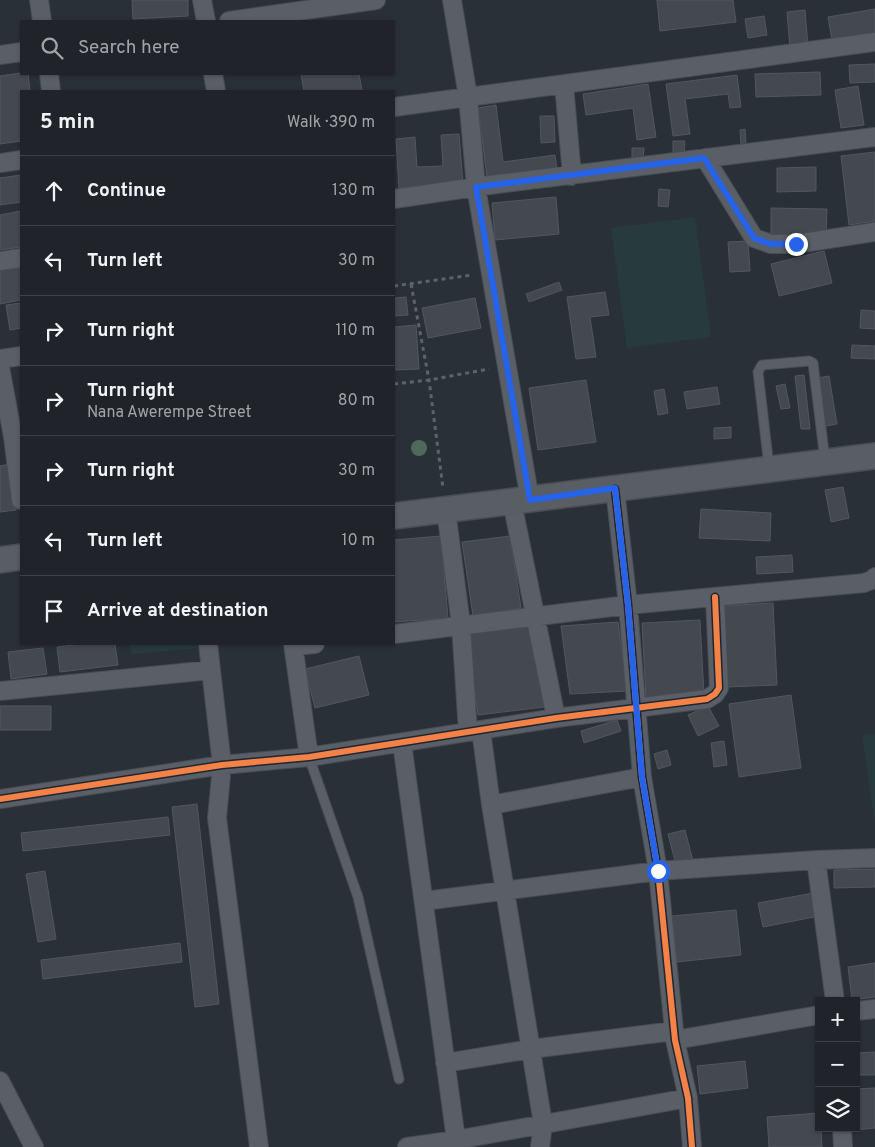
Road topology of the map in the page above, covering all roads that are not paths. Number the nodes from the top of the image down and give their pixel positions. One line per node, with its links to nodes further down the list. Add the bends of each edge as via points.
1 (39, 0): 5 (street)
2 (202, 0): 6 (street)
3 (376, 0): 7 (street)
4 (452, 0): 16 (street)
5 (42, 20)
6 (206, 20)
7 (236, 20)
8 (875, 42): 13 (street)
9 (20, 52): 10 (street)
10 (0, 55)
11 (49, 75): 14 (street)
12 (213, 75): 15 (street)
13 (564, 84): 16 (street); 22 (street)
14 (51, 90)
15 (216, 90)
16 (468, 97): 17 (street); 23 (street)
17 (395, 107)
18 (875, 137): 19 (street)
19 (704, 158): 22 (street); 25 (street, via 754,238 771,244 796,244)
20 (20, 160): 21 (street)
21 (0, 163)
22 (572, 176): 23 (street)
23 (476, 187): 24 (street); 37 (street, via 507,366)
24 (395, 199)
25 (875, 232)
26 (20, 258): 27 (street)
27 (0, 261)
28 (20, 356): 29 (street)
29 (0, 359)
30 (0, 367): 31 (street)
31 (11, 438): 36 (street)
32 (875, 456): 33 (street)
33 (825, 462): 34 (street); 34 (lane, via 813,363 762,365 758,372)
34 (770, 470): 35 (street)
35 (615, 488): 37 (street); 44 (street)
36 (20, 494)
37 (521, 501): 39 (street); 45 (street)
38 (403, 510): 39 (street)
39 (446, 510): 46 (street)
40 (20, 557): 41 (street)
41 (0, 560)
42 (875, 577): 43 (street, via 864,583)
43 (715, 597): 44 (street); 52 (street, via 719,688 715,694 707,699)
44 (628, 605): 45 (street); 52 (street)
45 (535, 616): 46 (street); 53 (street)
46 (461, 626): 47 (street); 54 (street)
47 (395, 634)
48 (208, 645): 50 (street)
49 (293, 645): 56 (street)
50 (211, 670): 51 (street); 57 (street)
51 (0, 691)
52 (636, 708): 53 (street); 58 (street)
53 (556, 718): 54 (street)
54 (475, 731): 55 (street); 60 (street)
55 (402, 742): 56 (street); 65 (street)
56 (309, 757): 57 (street); 73 (lane, via 358,897)
57 (222, 765): 59 (street); 80 (street, via 217,818)
58 (642, 777): 60 (street); 63 (street)
59 (0, 798)
60 (491, 805): 64 (street)
61 (875, 858): 62 (street)
62 (816, 860): 63 (street); 66 (street)
63 (658, 871): 64 (street); 70 (street)
64 (506, 890): 65 (street); 71 (street)
65 (424, 901): 72 (street)
66 (834, 997)
67 (875, 1009): 68 (street)
68 (860, 1010)
69 (815, 1016): 70 (street)
70 (675, 1035): 71 (street); 75 (street)
71 (531, 1048): 72 (street); 76 (street)
72 (445, 1063): 78 (street)
73 (398, 1079)
74 (0, 1081): 79 (street)
75 (688, 1098): 76 (street); 83 (street)
76 (543, 1124): 78 (street); 82 (street)
77 (842, 1132): 84 (street)
78 (456, 1144): 81 (street)
79 (34, 1147)
80 (259, 1147)
81 (407, 1147)
82 (540, 1147)
83 (692, 1147)
84 (843, 1147)

